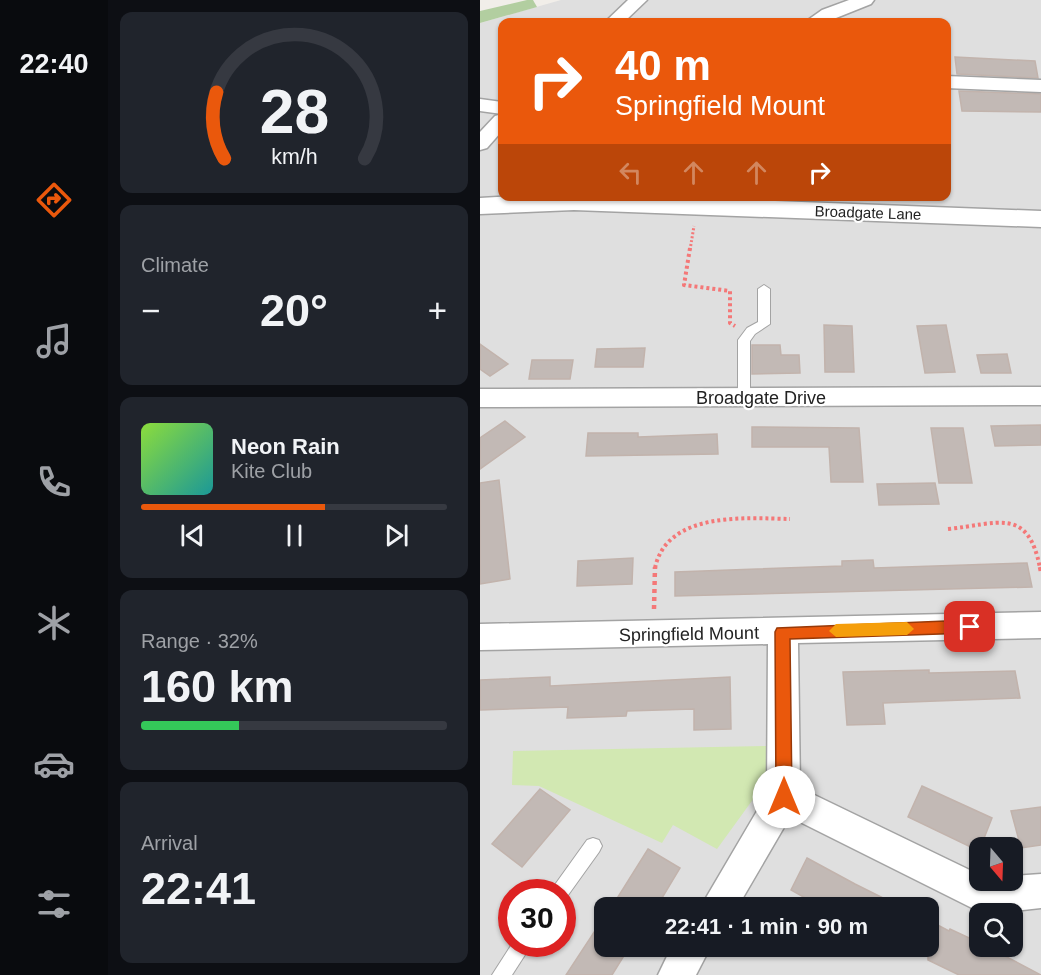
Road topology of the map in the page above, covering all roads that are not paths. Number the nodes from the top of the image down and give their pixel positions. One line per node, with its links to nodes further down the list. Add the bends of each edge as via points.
1 (638, 0): 3 (street)
2 (865, 0): 4 (street)
3 (618, 18)
4 (821, 18)
5 (951, 82): 6 (street)
6 (1041, 86)
7 (480, 105): 8 (street)
8 (498, 107)
9 (498, 124): 10 (street)
10 (480, 144)
11 (480, 206): 12 (street, Broadgate Lane, via 574,202)
12 (1041, 219)
13 (764, 289): 16 (lane, via 764,324 744,340)
14 (1041, 396): 16 (street, Broadgate Drive)
15 (480, 398): 16 (street, Broadgate Drive)
16 (744, 398)
17 (1041, 625): 18 (street, Springfield Mount)
18 (783, 632): 19 (street, Springfield Mount); 20 (street)
19 (480, 637)
20 (784, 797): 23 (street, via 984,896); 24 (street)
21 (593, 846): 22 (lane)
22 (569, 879)
23 (1041, 891)
24 (724, 897)
25 (514, 957): 27 (lane)
26 (687, 957): 28 (street)
27 (501, 975)
28 (676, 975)

